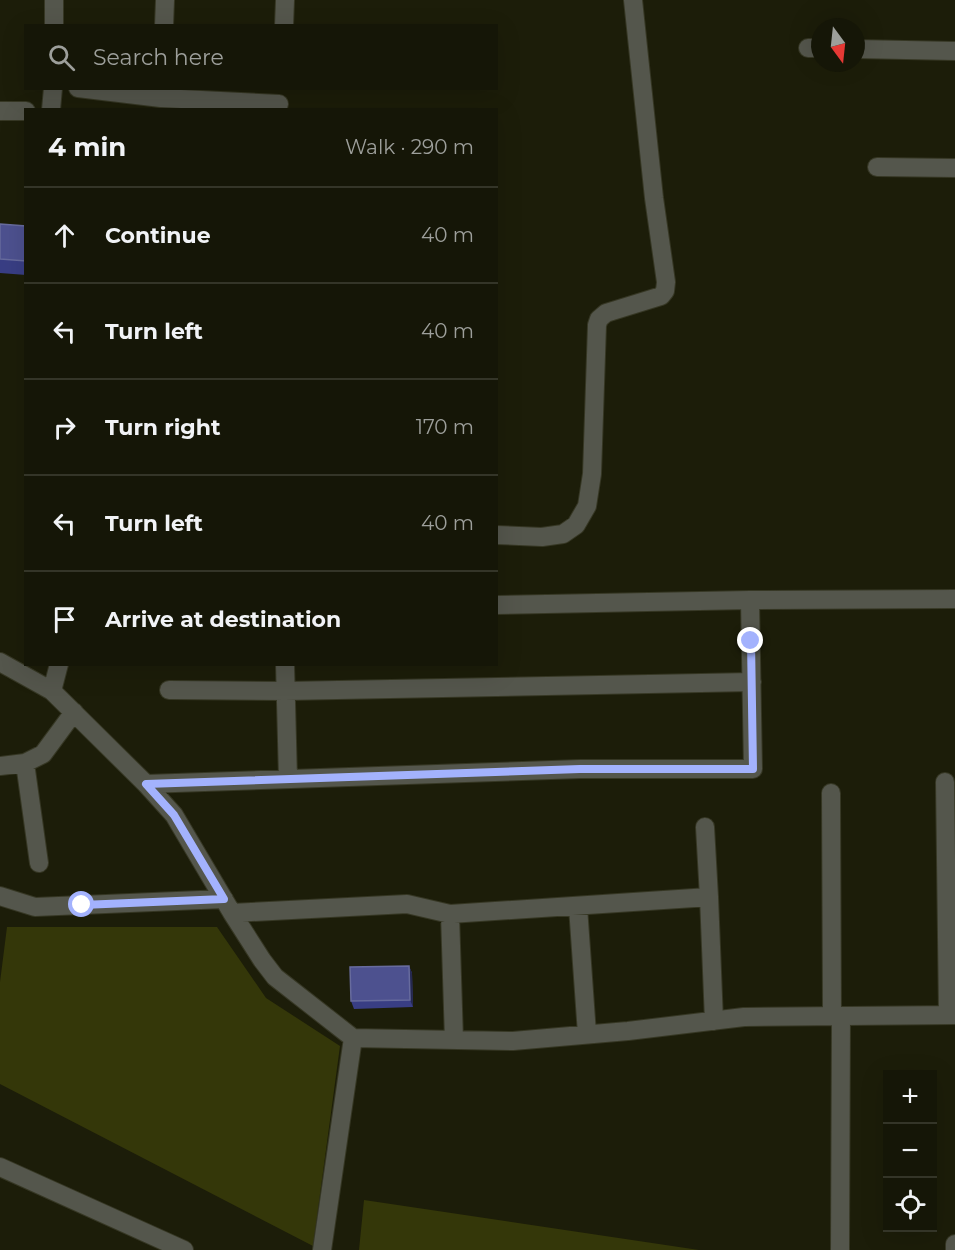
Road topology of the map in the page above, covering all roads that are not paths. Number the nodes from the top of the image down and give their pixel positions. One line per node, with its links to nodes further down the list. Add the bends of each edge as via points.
1 (54, 0): 5 (street)
2 (165, 0): 6 (street)
3 (285, 0): 7 (street)
4 (633, 0): 19 (street, via 665,291 661,296 606,314 597,325 592,474 586,506 576,525 564,534 542,537)
5 (54, 24)
6 (164, 24)
7 (284, 24)
8 (865, 49): 9 (street)
9 (955, 51)
10 (53, 90): 14 (street)
11 (95, 90): 12 (street)
12 (161, 98): 13 (street)
13 (280, 100)
14 (51, 108)
15 (0, 111): 16 (street)
16 (24, 111)
17 (877, 166): 18 (street)
18 (955, 168)
19 (498, 535)
20 (955, 599): 21 (street)
21 (750, 600): 22 (street); 26 (street)
22 (498, 605)
23 (0, 662): 28 (street)
24 (58, 666): 28 (street)
25 (285, 666): 29 (street)
26 (752, 682): 29 (street); 33 (street, via 753,769 580,769)
27 (169, 690): 29 (street)
28 (52, 691): 30 (street)
29 (285, 691): 33 (street)
30 (74, 712): 31 (street, via 43,754); 35 (street)
31 (25, 763): 32 (street); 38 (street)
32 (0, 766)
33 (288, 779): 35 (street)
34 (945, 782): 44 (street)
35 (146, 784): 41 (street, via 174,815)
36 (831, 793): 45 (street)
37 (705, 827): 40 (street)
38 (39, 863)
39 (0, 896): 41 (street, via 35,907)
40 (709, 897): 42 (street); 46 (street)
41 (228, 906): 43 (street, via 407,904); 48 (street, via 275,977)
42 (578, 907): 43 (street); 47 (street)
43 (450, 914): 49 (street)
44 (952, 1015): 45 (street)
45 (837, 1016): 46 (street); 54 (street)
46 (714, 1021): 47 (street)
47 (587, 1034): 49 (street, via 513,1041)
48 (353, 1038): 49 (street); 53 (street)
49 (454, 1040)
50 (0, 1167): 52 (street)
51 (955, 1244): 55 (street)
52 (184, 1250)
53 (322, 1250)
54 (840, 1250)
55 (955, 1250)

